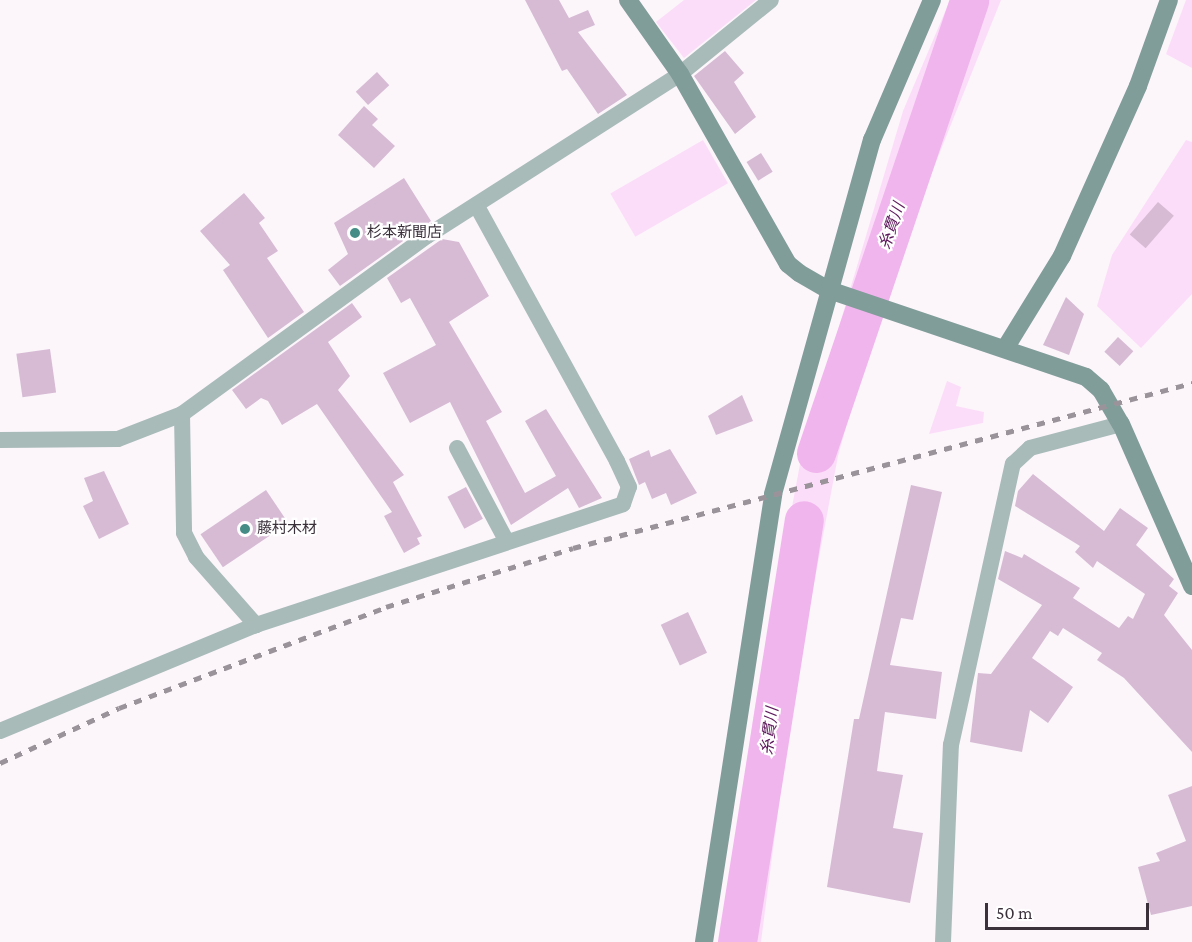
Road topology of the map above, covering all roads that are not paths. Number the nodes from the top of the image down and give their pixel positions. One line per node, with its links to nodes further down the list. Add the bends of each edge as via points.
1 (628, 0): 5 (street)
2 (771, 0): 5 (street)
3 (932, 0): 7 (street, via 872,140)
4 (1169, 0): 8 (street, via 1138,86 1062,256)
5 (680, 74): 6 (street); 7 (street, via 788,264)
6 (476, 204): 9 (street); 13 (street, via 629,487 623,504)
7 (837, 292): 8 (street); 17 (street, via 773,494)
8 (1006, 347): 10 (street, via 1086,377)
9 (182, 414): 11 (street, via 118,439); 15 (street, via 184,533 200,562)
10 (1121, 424): 14 (street); 18 (street, via 1030,448 1013,464 951,746)
11 (0, 440)
12 (457, 448): 13 (street)
13 (507, 542): 15 (street)
14 (1192, 586)
15 (256, 625): 16 (street)
16 (0, 731)
17 (704, 942)
18 (942, 942)

